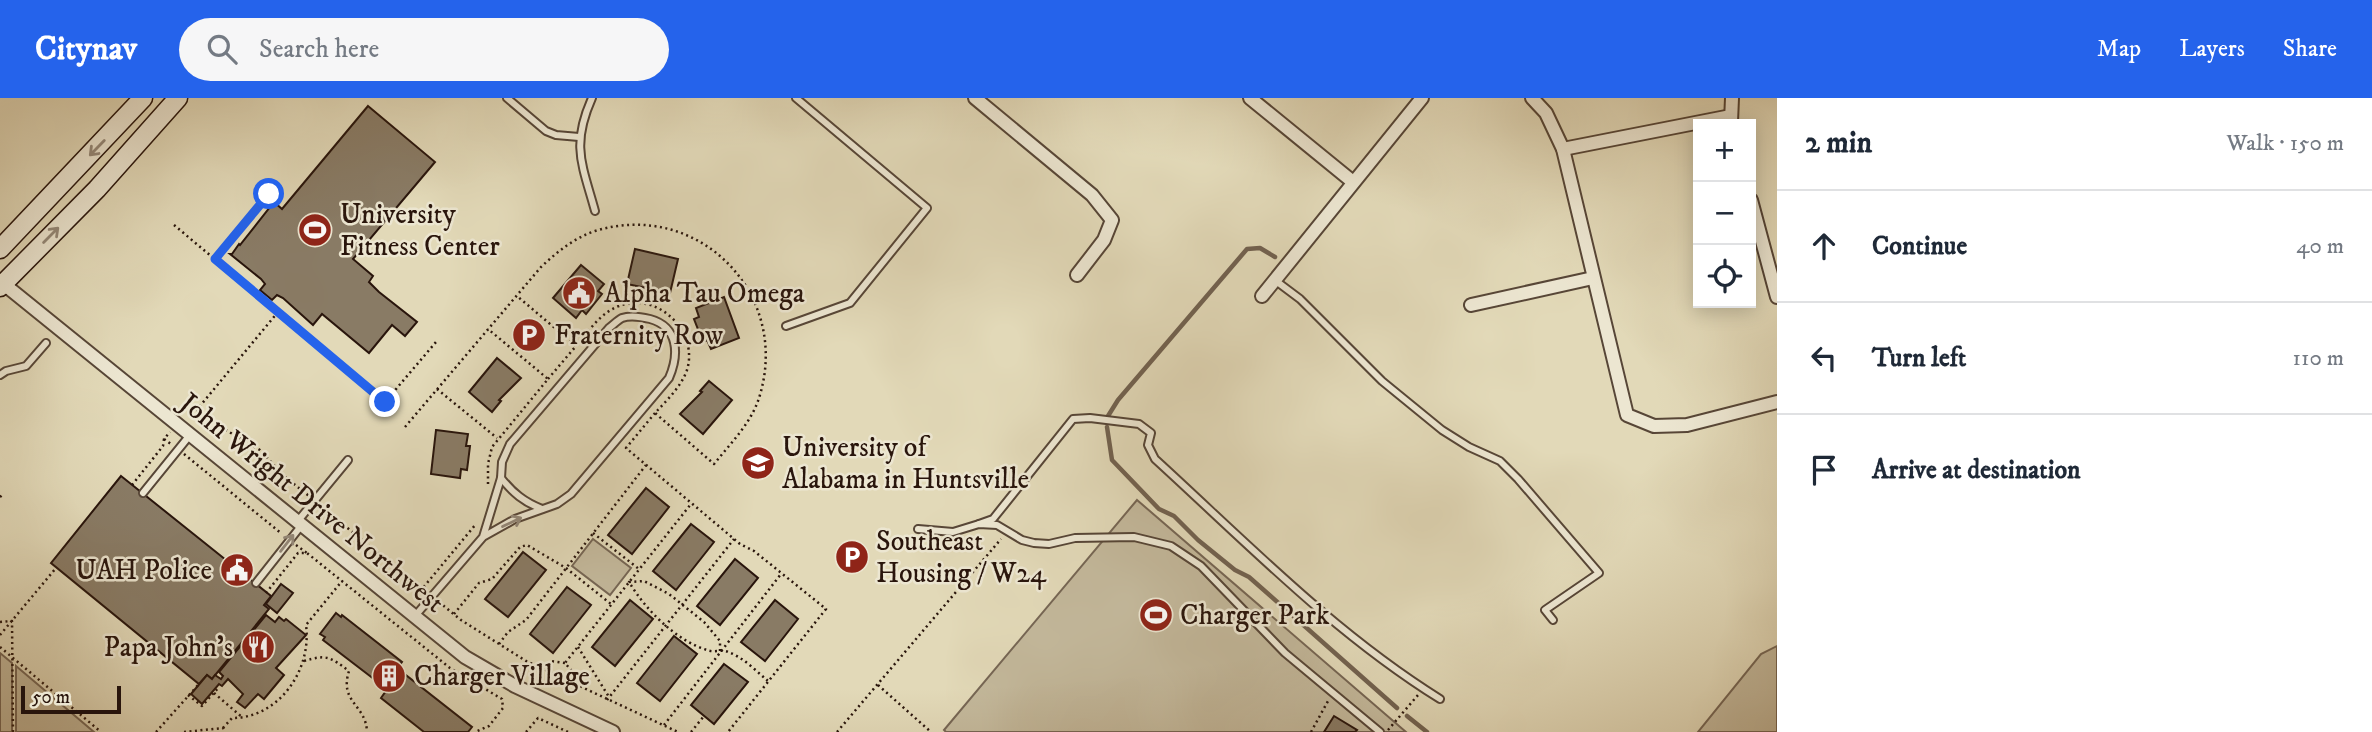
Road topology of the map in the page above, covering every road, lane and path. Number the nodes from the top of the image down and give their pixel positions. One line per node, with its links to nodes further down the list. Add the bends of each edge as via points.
1 (144, 98): 20 (main road, one-way to 20)
2 (178, 98): 25 (main road, one-way to 2, via 97,189)
3 (507, 98): 13 (lane, via 547,131)
4 (592, 98): 13 (lane)
5 (796, 98): 31 (lane, via 928,208 850,303)
6 (975, 98): 22 (street, via 1092,195 1111,220 1104,240)
7 (1250, 98): 15 (street)
8 (1422, 98): 15 (street)
9 (1732, 98): 11 (street)
10 (1538, 100): 14 (street)
11 (1731, 119)
12 (1693, 127): 14 (street)
13 (579, 137): 17 (lane)
14 (1563, 149): 23 (street)
15 (1353, 182): 24 (street)
16 (269, 194): 21 (path)
17 (595, 211)
18 (1756, 219): 27 (street)
19 (174, 225): 21 (path)
20 (0, 249)
21 (215, 259): 29 (path)
22 (1077, 275)
23 (1593, 278): 28 (street); 39 (street, via 1627,415 1654,426 1687,425)
24 (1276, 281): 26 (street); 79 (lane, via 1382,381 1442,430 1500,461 1599,573 1545,610)
25 (1, 284): 41 (street, John Wright Drive Northwest)
26 (1262, 296)
27 (1777, 297)
28 (1471, 305)
29 (278, 312): 33 (path, via 385,402); 53 (path, via 195,412 260,450)
30 (503, 313): 32 (path)
31 (786, 326)
32 (488, 329): 37 (path); 38 (path)
33 (436, 342)
34 (46, 343): 36 (lane, via 26,366)
35 (576, 346): 37 (path)
36 (0, 375)
37 (548, 379): 45 (path)
38 (437, 389): 42 (path); 45 (path)
39 (1777, 402)
40 (655, 414): 48 (path, via 626,448)
41 (176, 424): 43 (street, John Wright Drive Northwest); 44 (path)
42 (405, 427)
43 (190, 435): 46 (lane); 57 (street, John Wright Drive Northwest)
44 (164, 439): 46 (path); 50 (path)
45 (498, 439): 51 (path, via 488,464)
46 (179, 449): 52 (lane); 64 (path)
47 (348, 460): 53 (lane)
48 (646, 465): 54 (path); 61 (path)
49 (501, 478): 55 (lane, via 519,497); 55 (lane, via 510,444 609,328 622,318 657,321 675,345 676,361 669,378 571,494); 62 (lane)
50 (132, 485)
51 (487, 492)
52 (143, 493)
53 (314, 501): 56 (path, via 422,589); 57 (lane)
54 (691, 503): 63 (path); 68 (path)
55 (542, 509): 62 (lane, one-way to 55)
56 (479, 519)
57 (299, 524): 64 (lane); 78 (street, John Wright Drive Northwest)
58 (979, 524): 59 (lane, via 953,532); 60 (lane); 97 (lane, via 993,519 1073,419 1139,424 1151,433 1148,445 1155,459 1357,643)
59 (918, 529)
60 (1008, 531): 95 (path); 99 (lane, via 1034,543 1135,537 1171,546 1202,566 1285,653)
61 (593, 533): 67 (path); 68 (path)
62 (483, 537): 74 (lane)
63 (734, 539): 69 (path); 76 (path)
64 (290, 540): 65 (path); 72 (lane, one-way to 64)
65 (307, 553): 70 (path); 73 (path, via 299,553)
66 (57, 568): 80 (path)
67 (566, 568): 75 (path); 77 (path, via 527,545 520,547 492,579 479,583); 84 (path, via 526,620)
68 (639, 569): 71 (path)
69 (781, 574): 87 (path); 93 (path, via 826,609)
70 (342, 581): 89 (path, via 306,625); 112 (path, via 450,668 502,699 503,708 489,726)
71 (629, 582): 75 (path); 76 (path, via 644,581); 82 (path)
72 (256, 583)
73 (266, 593)
74 (432, 597): 77 (path); 78 (lane)
75 (611, 604): 86 (path)
76 (682, 604): 82 (path); 87 (path, via 720,641)
77 (454, 614): 84 (path)
78 (414, 618): 115 (street, John Wright Drive Northwest, via 489,672)
79 (1553, 620)
80 (12, 621): 81 (path); 83 (path); 88 (path)
81 (0, 622)
82 (666, 625): 87 (path, via 709,652); 101 (path)
83 (0, 635)
84 (499, 644): 91 (path)
85 (0, 647): 88 (path)
86 (578, 647): 90 (path); 101 (path)
87 (720, 651): 93 (path, via 744,661); 105 (path)
88 (13, 658): 107 (path); 108 (path)
89 (304, 661): 104 (path, via 276,702); 111 (path, via 328,657 349,671 346,690 363,714)
90 (565, 663): 91 (path, via 550,661); 92 (path, via 571,670)
91 (545, 670): 92 (path)
92 (569, 681): 101 (path)
93 (768, 681): 118 (path)
94 (200, 684): 100 (path)
95 (877, 684): 119 (path); 120 (path)
96 (219, 687): 98 (path)
97 (1423, 688): 102 (lane); 123 (path)
98 (214, 693): 100 (path, via 202,706); 104 (path)
99 (1333, 694): 121 (path); 122 (lane)
100 (188, 695): 109 (path)
101 (608, 698): 105 (path)
102 (1440, 699)
103 (704, 716): 117 (path)
104 (243, 718): 106 (path, via 232,718)
105 (664, 725): 116 (path)
106 (223, 730): 110 (path)
107 (13, 732)
108 (101, 732)
109 (156, 732)
110 (184, 732)
111 (367, 732)
112 (475, 732)
113 (527, 732): 114 (path, via 538,718)
114 (568, 732)
115 (613, 732)
116 (678, 732)
117 (691, 732)
118 (728, 732)
119 (837, 732)
120 (930, 732)
121 (1311, 732)
122 (1380, 732)
123 (1386, 732)

